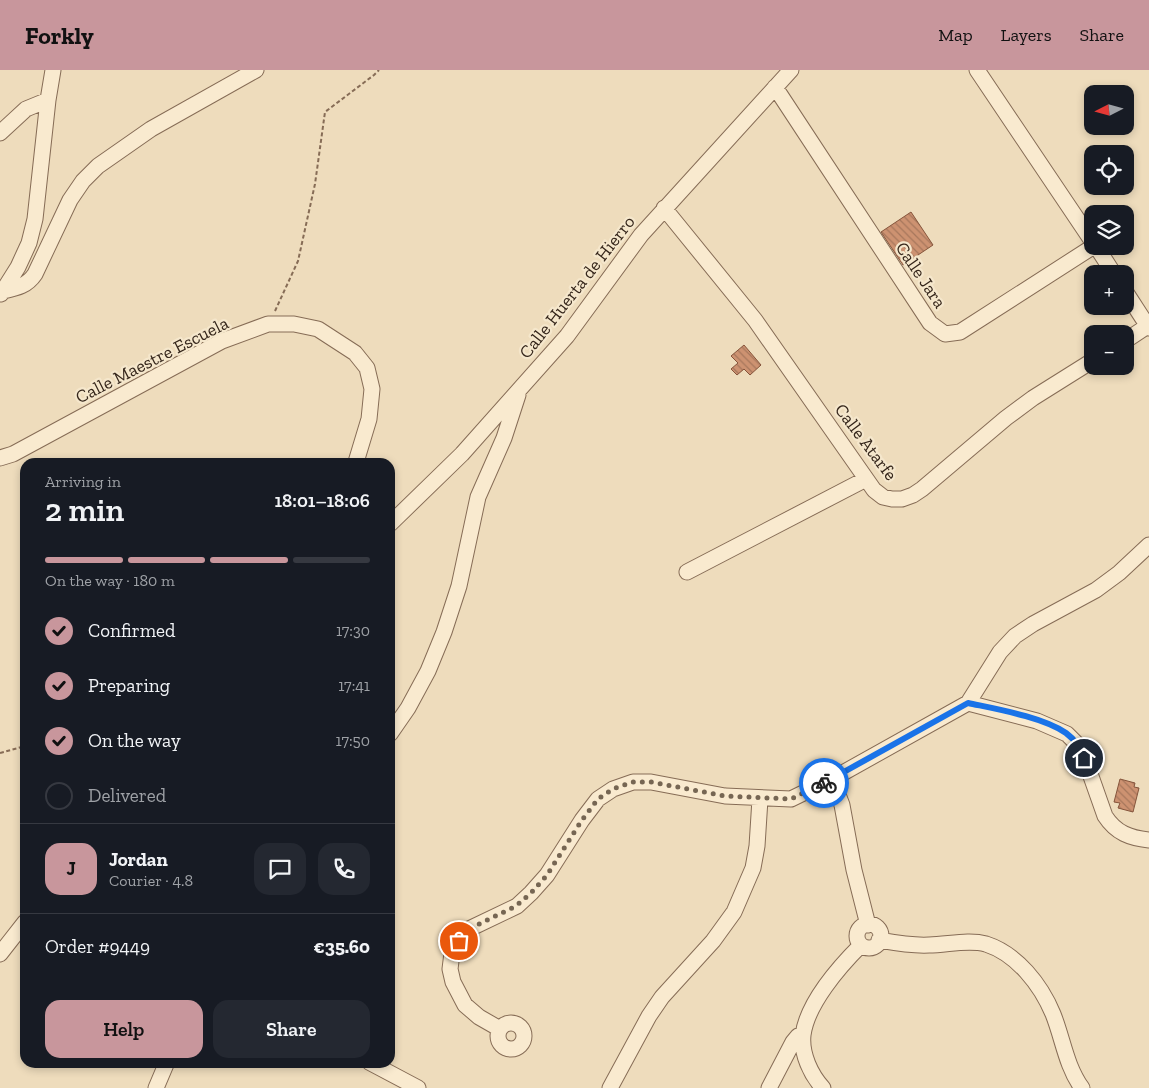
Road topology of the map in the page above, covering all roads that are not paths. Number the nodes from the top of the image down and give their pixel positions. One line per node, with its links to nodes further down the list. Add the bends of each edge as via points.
1 (53, 70): 6 (street)
2 (256, 70): 11 (street, via 151,129 98,166 70,200 30,281)
3 (791, 70): 5 (street, Calle Huerta de Hierro)
4 (977, 70): 9 (street)
5 (775, 87): 8 (street, Calle Huerta de Hierro); 10 (street, Calle Jara, via 930,323 945,334 960,332)
6 (48, 100): 7 (street, via 26,109); 11 (street, via 35,219 29,243)
7 (0, 133)
8 (664, 208): 16 (street, Calle Huerta de Hierro, via 567,336); 21 (street, Calle Atarfe, via 755,320)
9 (1084, 229)
10 (1084, 253)
11 (2, 293)
12 (1134, 304): 13 (street)
13 (1149, 326): 14 (street)
14 (1134, 335)
15 (1084, 366): 21 (street, Calle Atarfe, via 1006,418 912,495 902,499 883,496)
16 (519, 389): 17 (street, Calle Huerta de Hierro); 18 (street)
17 (488, 425): 18 (street, via 496,427); 22 (street, Calle Huerta de Hierro)
18 (504, 438): 26 (street, via 478,497 459,586 444,632 428,671)
19 (0, 458): 20 (street, Calle Maestre Escuela, via 13,454 222,341 268,324 318,328 355,353 367,368 372,389 369,418)
20 (357, 458)
21 (866, 479): 24 (street)
22 (395, 519)
23 (1149, 545): 25 (street, via 1119,574 1096,590 1016,636 1000,652)
24 (687, 572)
25 (968, 703): 27 (street); 29 (street, via 1037,721 1067,734 1081,748 1110,824 1128,836)
26 (395, 727)
27 (832, 778): 28 (street, via 791,799); 30 (street, via 842,805)
28 (760, 799): 35 (street, via 651,782 633,782 598,799 547,875 531,893 516,906 469,929 452,953 450,969 453,982 465,1004); 43 (street, via 753,868 734,912 648,1016)
29 (1149, 840)
30 (868, 924): 32 (street, via 877,928); 33 (street, via 858,932)
31 (20, 928): 34 (street)
32 (879, 940): 33 (street, via 869,948); 46 (street, via 929,945 985,944 1011,958 1033,979 1053,1013 1067,1059)
33 (861, 945): 36 (street, via 836,973 813,1007)
34 (0, 954)
35 (500, 1029)
36 (803, 1036): 37 (street); 38 (street, via 798,1036 793,1042)
37 (806, 1058): 38 (street); 45 (street)
38 (784, 1060): 44 (street)
39 (164, 1068): 41 (street)
40 (380, 1068): 42 (street)
41 (156, 1088)
42 (418, 1088)
43 (610, 1088)
44 (769, 1088)
45 (823, 1088)
46 (1082, 1088)

